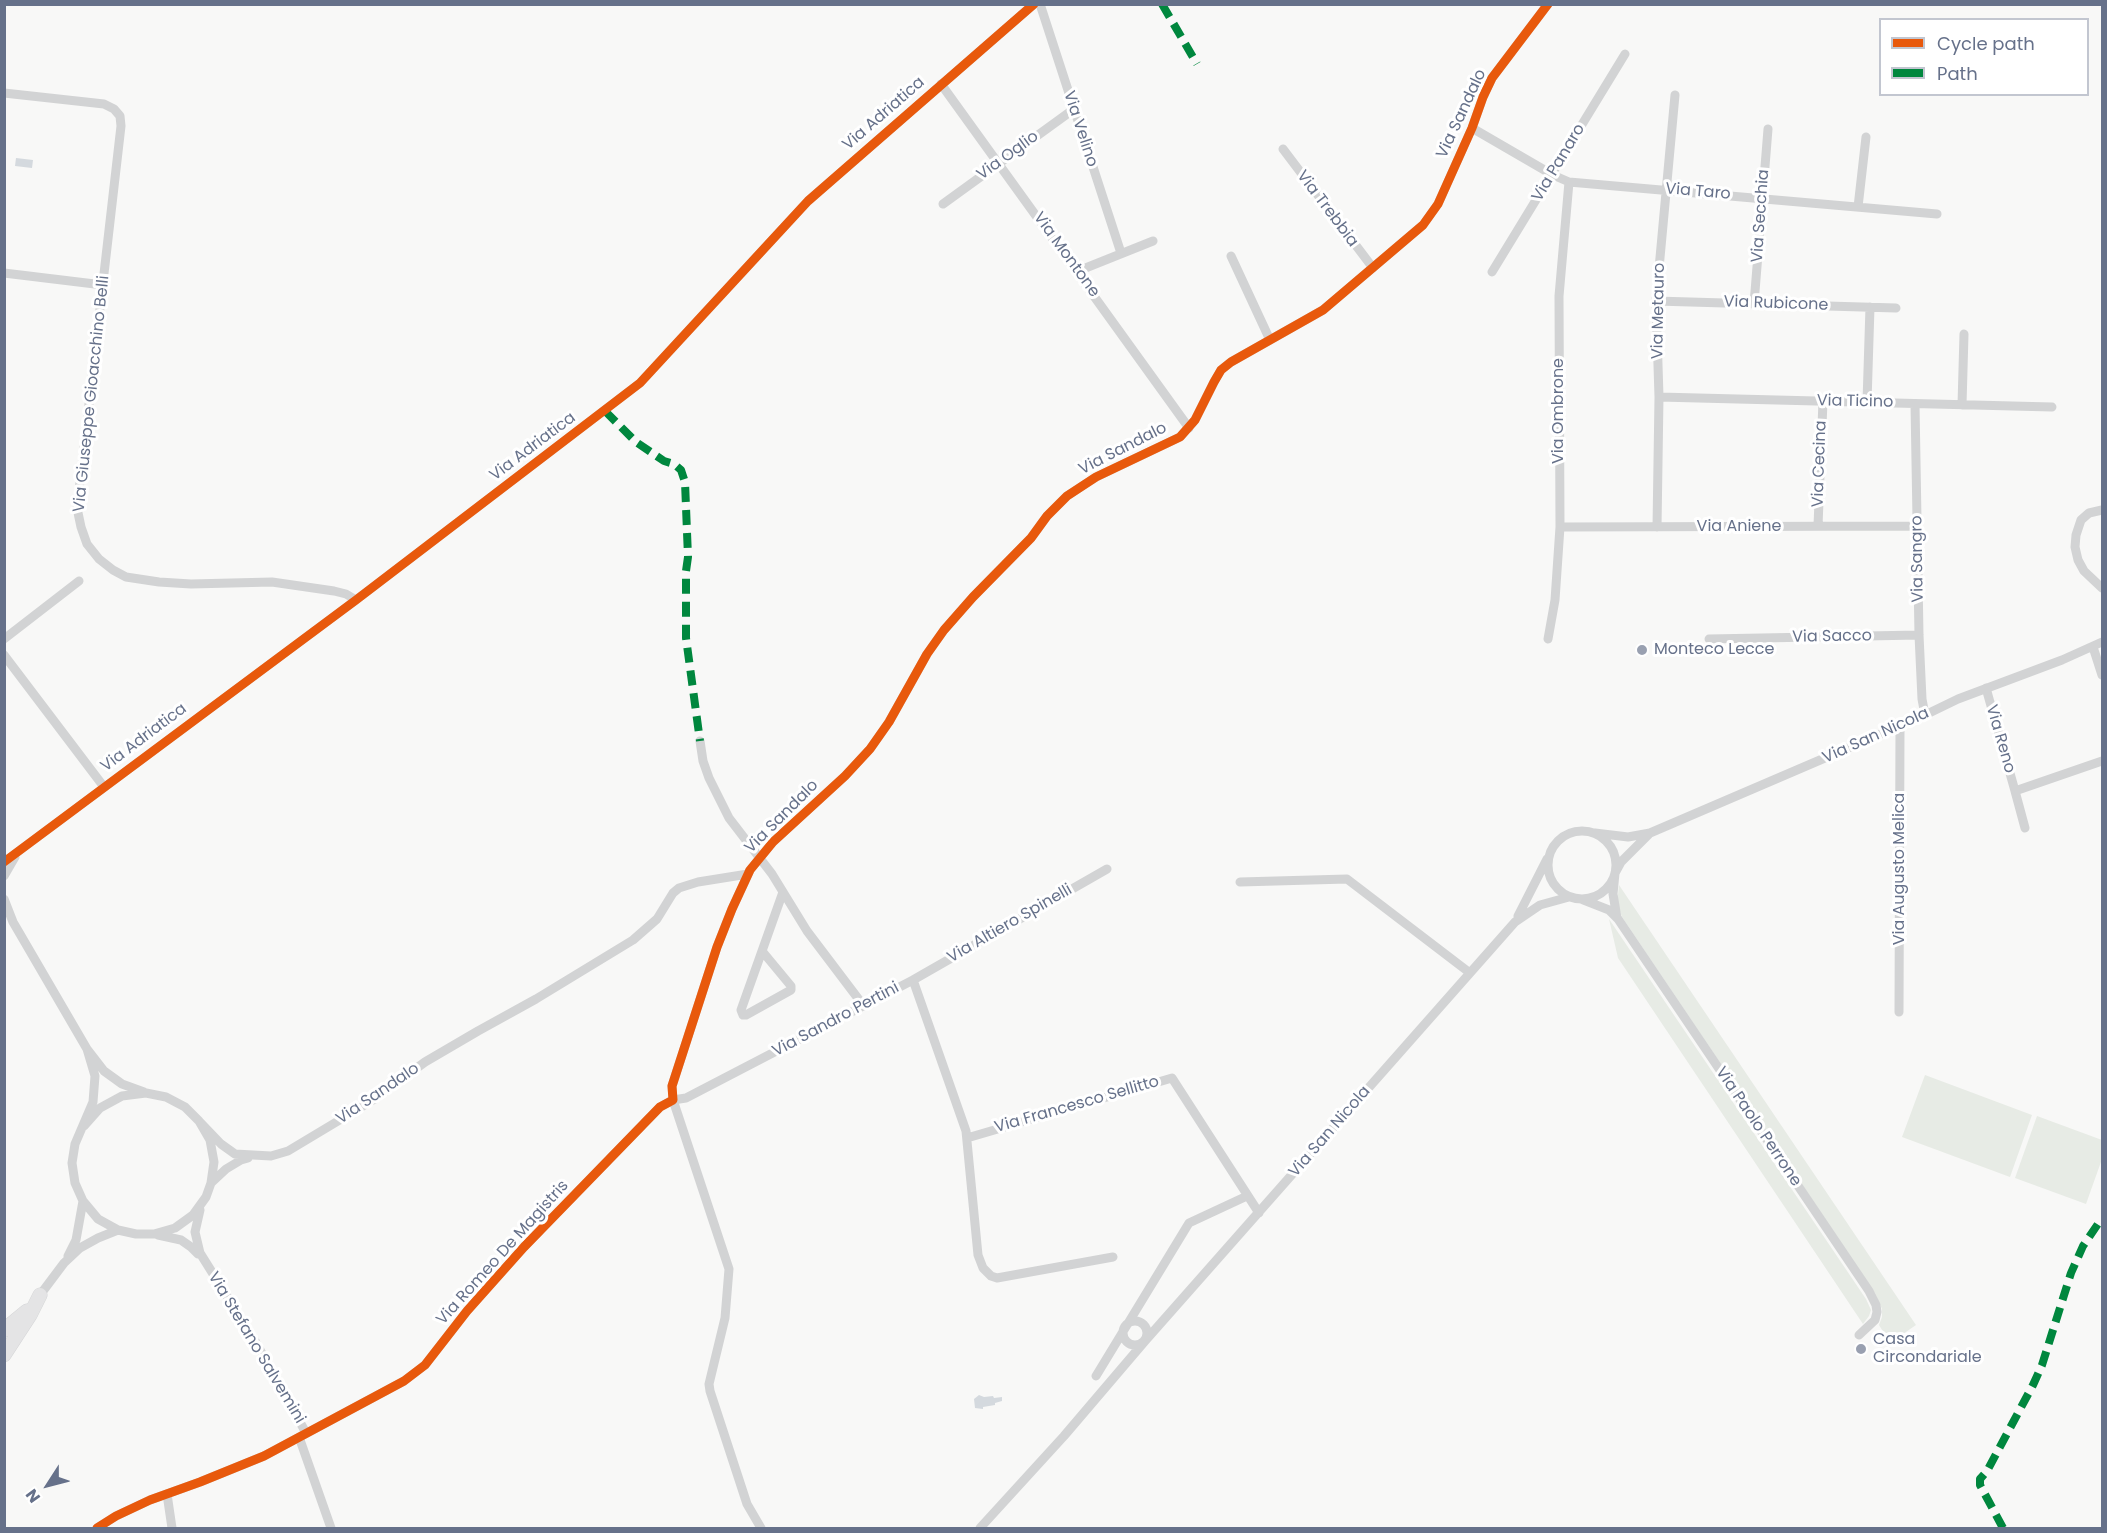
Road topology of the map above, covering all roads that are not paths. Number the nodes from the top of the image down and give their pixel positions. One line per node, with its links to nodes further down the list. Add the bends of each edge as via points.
1 (1034, 4): 5 (street, Via Adriatica)
2 (1040, 4): 8 (street, Via Velino)
3 (1548, 4): 9 (street, Via Sandalo, via 1492,78)
4 (1625, 54): 14 (street, Via Panaro)
5 (941, 84): 13 (street, Via Montone); 49 (street, Via Adriatica, via 808,201 640,383)
6 (4, 93): 28 (street, Via Giuseppe Gioacchino Belli, via 104,104 120,116)
7 (1675, 95): 16 (street, Via Metauro)
8 (1074, 109): 13 (street, Via Oglio); 22 (street, Via Velino)
9 (1472, 128): 14 (street, Via Taro); 24 (street, Via Sandalo, via 1433,214)
10 (1768, 129): 17 (street, Via Secchia)
11 (1866, 137): 19 (street)
12 (1283, 149): 24 (street, Via Trebbia)
13 (999, 163): 18 (street, Via Oglio); 25 (street, Via Montone)
14 (1553, 175): 15 (street, Via Taro); 26 (street, Via Panaro)
15 (1569, 182): 16 (street, Via Taro); 45 (street, Via Ombrone, via 1559,296)
16 (1666, 189): 17 (street, Via Taro); 29 (street, Via Metauro)
17 (1762, 198): 19 (street, Via Taro); 30 (street, Via Secchia)
18 (943, 204)
19 (1858, 207): 20 (street, Via Taro)
20 (1936, 214)
21 (1153, 240): 22 (street)
22 (1121, 253): 25 (street)
23 (1231, 256): 34 (street)
24 (1373, 268): 34 (street, Via Sandalo, via 1323,310)
25 (1078, 271): 41 (street, Via Montone)
26 (1492, 272)
27 (4, 273): 28 (street)
28 (103, 285): 49 (street, Via Giuseppe Gioacchino Belli, via 77,508 87,544 126,577 180,583 281,583 334,591)
29 (1656, 301): 30 (street, Via Rubicone); 35 (street, Via Metauro)
30 (1754, 303): 31 (street, Via Rubicone)
31 (1870, 307): 32 (street, Via Rubicone); 37 (street)
32 (1896, 308)
33 (1964, 334): 39 (street)
34 (1270, 340): 41 (street, Via Sandalo, via 1221,370)
35 (1659, 398): 36 (street, Via Ticino); 46 (street, Via Metauro)
36 (1823, 401): 37 (street, Via Ticino); 43 (street, Via Cecina)
37 (1867, 402): 38 (street, Via Ticino)
38 (1915, 404): 39 (street, Via Ticino); 44 (street, Via Sangro)
39 (1962, 405): 40 (street, Via Ticino)
40 (2052, 407)
41 (1189, 428): 71 (street, Via Sandalo, via 1169,444 1096,477 1054,509 944,630 870,749)
42 (2103, 510): 48 (street, via 2089,513 2081,520 2075,547 2084,572)
43 (1818, 526): 44 (street, Via Aniene); 46 (street, Via Aniene)
44 (1917, 526): 50 (street, Via Sangro)
45 (1560, 527): 46 (street, Via Aniene); 52 (street, Via Ombrone)
46 (1657, 527)
47 (79, 581): 51 (street)
48 (2103, 588)
49 (356, 600): 64 (street, Via Adriatica)
50 (1919, 635): 53 (street, Via Sacco); 59 (street, Via Sangro)
51 (4, 639)
52 (1548, 639)
53 (1710, 639)
54 (2103, 642): 55 (street, Via San Nicola)
55 (2093, 647): 57 (street); 58 (street, Via San Nicola)
56 (4, 655): 64 (street)
57 (2103, 675)
58 (1986, 688): 59 (street, Via San Nicola); 65 (street, Via Reno)
59 (1924, 715): 60 (street, Via San Nicola)
60 (1900, 725): 68 (street, Via San Nicola); 90 (street, Via Augusto Melica)
61 (700, 741): 71 (street, via 703,761 722,806)
62 (2101, 761): 63 (street); 65 (street, Via Reno)
63 (2103, 773)
64 (104, 787): 69 (street, Via Adriatica)
65 (2015, 791): 66 (street, Via Reno)
66 (2025, 828)
67 (1595, 833): 68 (street, Via San Nicola, via 1628,837); 70 (street, Via San Nicola, via 1569,834 1560,839); 74 (street, via 1613,850)
68 (1650, 833): 74 (street, Via San Nicola, via 1621,862)
69 (19, 851): 72 (street, Via Adriatica); 76 (street)
70 (1550, 854): 79 (street, via 1551,879); 85 (street, Via San Nicola)
71 (760, 857): 75 (street, Via Sandalo); 78 (street)
72 (4, 862)
73 (1107, 869): 88 (street, Via Altiero Spinelli)
74 (1616, 873): 81 (street, Via San Nicola, via 1605,891); 83 (street, Via Paolo Perrone, via 1613,894)
75 (748, 874): 93 (street, via 704,988 672,1086); 97 (street, Via Sandalo, via 679,888 643,933 425,1062 309,1140 281,1154)
76 (4, 876)
77 (1240, 882): 87 (street, via 1347,879)
78 (783, 892): 86 (street); 89 (street, via 807,932)
79 (1569, 897): 81 (street, Via San Nicola); 85 (street, Via San Nicola, via 1540,905)
80 (4, 899): 84 (street)
81 (1581, 899): 83 (street, Via Paolo Perrone, via 1609,910)
82 (4, 913): 84 (street)
83 (1617, 919): 112 (street, Via Paolo Perrone, via 1869,1291 1877,1312 1875,1320)
84 (13, 922): 91 (street)
85 (1515, 922): 87 (street, Via San Nicola)
86 (762, 951): 86 (street, via 741,1011 743,1015 791,990)
87 (1470, 973): 102 (street, Via San Nicola)
88 (913, 980): 89 (street, Via Sandro Pertini); 96 (street, Via Sandro Pertini)
89 (864, 1005): 93 (street, Via Sandro Pertini, via 686,1098)
90 (1899, 1012)
91 (87, 1049): 92 (street, via 104,1071 122,1084); 95 (street, via 95,1076 93,1101)
92 (146, 1093): 94 (street, via 166,1097); 95 (street, via 122,1096 100,1108)
93 (673, 1100): 117 (street, Via Romeo De Magistris, via 660,1107 524,1247 425,1365 404,1381); 123 (street, via 729,1269 725,1318 710,1391 747,1504)
94 (199, 1121): 97 (street, Via Sandalo, via 228,1150); 98 (street, via 210,1140 214,1161)
95 (84, 1126): 101 (street, via 75,1144 72,1163)
96 (967, 1138): 99 (street, Via Francesco Sellitto, via 1172,1078); 105 (street, Via Sandro Pertini, via 978,1255 986,1272 1002,1278)
97 (259, 1157): 98 (street, Via Sandalo, via 241,1160)
98 (212, 1183): 100 (street)
99 (1247, 1196): 102 (street, Via Francesco Sellitto); 110 (street, via 1189,1222)
100 (206, 1197): 104 (street, via 193,1215); 107 (street, Via Stefano Salvemini, via 195,1232)
101 (83, 1201): 103 (street, via 98,1219); 106 (street, via 76,1240)
102 (1258, 1213): 114 (street, Via San Nicola)
103 (118, 1230): 104 (street); 106 (street, via 80,1248)
104 (154, 1234): 107 (street, Via Stefano Salvemini, via 181,1240)
105 (1113, 1257)
106 (64, 1263): 108 (street)
107 (205, 1263): 117 (street, Via Stefano Salvemini, via 255,1341)
108 (40, 1295): 109 (street); 115 (highway)
109 (27, 1311): 111 (highway); 113 (street)
110 (1125, 1327): 114 (street, via 1126,1341 1132,1345); 114 (street, via 1138,1321 1148,1333); 116 (street)
111 (4, 1330)
112 (1859, 1335)
113 (4, 1339)
114 (1145, 1341): 119 (street, Via San Nicola)
115 (4, 1355)
116 (1096, 1376)
117 (302, 1435): 118 (street, Via Romeo De Magistris, via 264,1456); 122 (street, Via Stefano Salvemini)
118 (167, 1494): 120 (street, Via Romeo De Magistris, via 133,1507); 121 (street)
119 (984, 1526)
120 (97, 1528)
121 (172, 1528)
122 (331, 1528)
123 (761, 1528)

